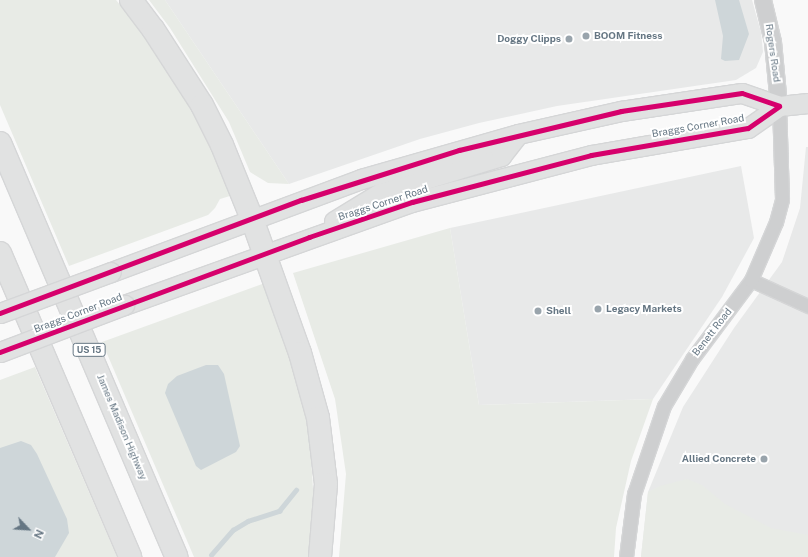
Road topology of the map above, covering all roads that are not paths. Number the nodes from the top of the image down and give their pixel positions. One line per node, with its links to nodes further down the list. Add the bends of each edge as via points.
1 (131, 0): 7 (highway, via 153,28 202,105 222,145)
2 (763, 0): 4 (street, Rogers Road, via 773,42)
3 (808, 103): 4 (main road, Braggs Corner Road)
4 (779, 106): 5 (main road, Braggs Corner Road, via 742,93 621,111); 8 (main road, Braggs Corner Road, via 748,128 641,145 545,165 412,202); 11 (street, Benett Road, via 782,199 776,222)
5 (518, 134): 7 (main road, Braggs Corner Road, via 368,177); 8 (main road, via 501,156 373,196)
6 (0, 143): 16 (highway, James Madison Highway / US 15)
7 (252, 219): 10 (highway); 13 (main road, Braggs Corner Road, bridge)
8 (309, 237): 10 (main road, Braggs Corner Road)
9 (0, 253): 15 (highway)
10 (264, 254): 14 (main road, Braggs Corner Road, bridge); 17 (highway, via 300,353 318,418 326,484)
11 (751, 280): 12 (street); 18 (street, Benett Road, via 692,359 664,406 634,494)
12 (808, 306)
13 (0, 313)
14 (0, 352)
15 (130, 557)
16 (177, 557)
17 (320, 557)
18 (626, 557)

